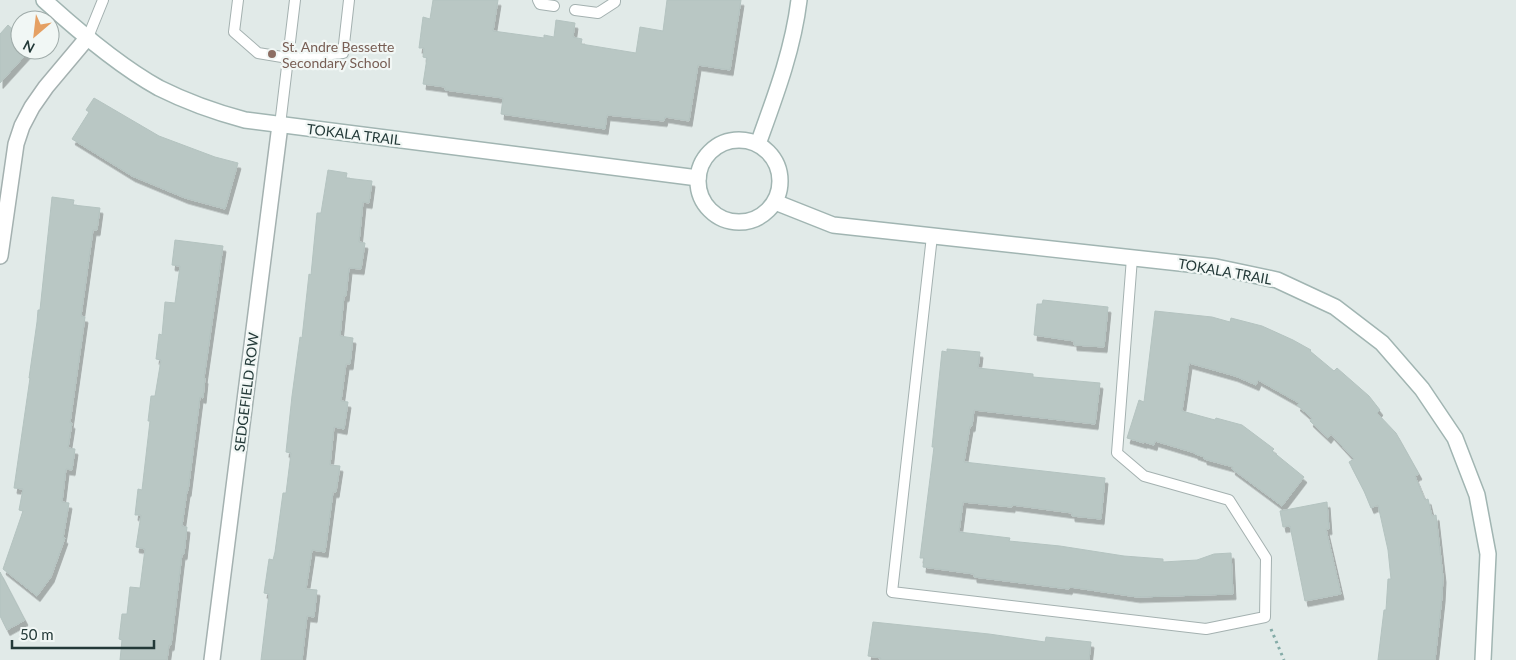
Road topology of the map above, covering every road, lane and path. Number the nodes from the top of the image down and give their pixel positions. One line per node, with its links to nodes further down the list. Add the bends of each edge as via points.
1 (44, 0): 11 (street, TOKALA TRAIL)
2 (103, 0): 11 (lane)
3 (238, 0): 12 (lane, via 234,32 258,53)
4 (295, 0): 12 (lane)
5 (349, 0): 12 (lane, via 343,53)
6 (538, 0): 9 (lane, via 540,4)
7 (615, 0): 10 (lane, via 598,13)
8 (799, 0): 14 (street, via 784,71)
9 (554, 6)
10 (575, 10)
11 (88, 36): 13 (street, TOKALA TRAIL, via 159,88 213,111); 18 (street, via 46,87 22,126 16,144)
12 (288, 58): 13 (lane)
13 (280, 125): 15 (street, TOKALA TRAIL); 22 (street, SEDGEFIELD ROW)
14 (758, 144): 15 (street, via 732,140 719,145 708,153); 16 (street, via 777,163 781,176)
15 (698, 178): 16 (street, via 705,204 714,214 727,220 754,220)
16 (775, 202): 17 (street, TOKALA TRAIL, via 833,225)
17 (932, 236): 19 (street, TOKALA TRAIL); 20 (lane, via 892,592 1206,629)
18 (0, 256)
19 (1132, 258): 20 (lane, via 1117,453 1144,476 1229,500 1266,558); 21 (street, TOKALA TRAIL, via 1216,267 1277,280 1336,307 1382,343 1422,389 1455,438 1477,495 1488,554)
20 (1266, 618): 23 (path)
21 (1482, 658)
22 (212, 660)
23 (1284, 660)

